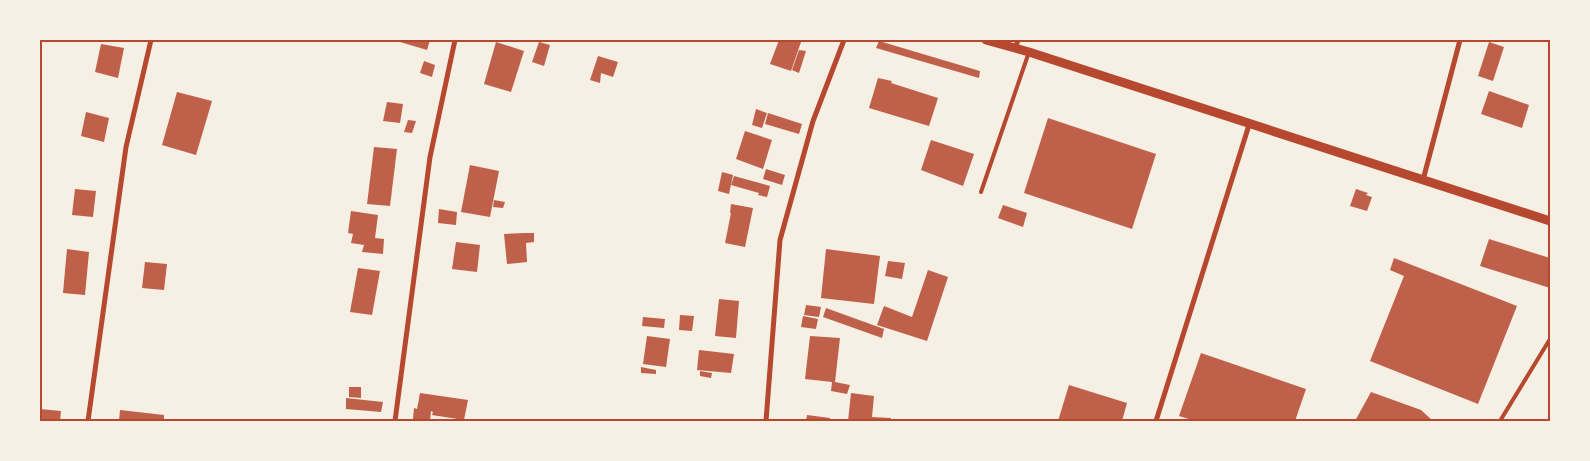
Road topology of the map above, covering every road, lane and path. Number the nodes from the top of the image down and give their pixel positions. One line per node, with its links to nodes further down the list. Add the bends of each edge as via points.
1 (151, 40): 13 (street, via 126,147)
2 (455, 40): 14 (street, via 430,157)
3 (844, 40): 15 (street, via 813,121 780,240)
4 (986, 40): 6 (street)
5 (1460, 40): 9 (street)
6 (1016, 44): 7 (street)
7 (1029, 52): 8 (street); 10 (lane)
8 (1249, 125): 9 (street); 16 (street)
9 (1423, 180): 11 (street)
10 (981, 192)
11 (1550, 221)
12 (1550, 339): 17 (lane)
13 (88, 421)
14 (395, 421)
15 (766, 421)
16 (1156, 421)
17 (1500, 421)

